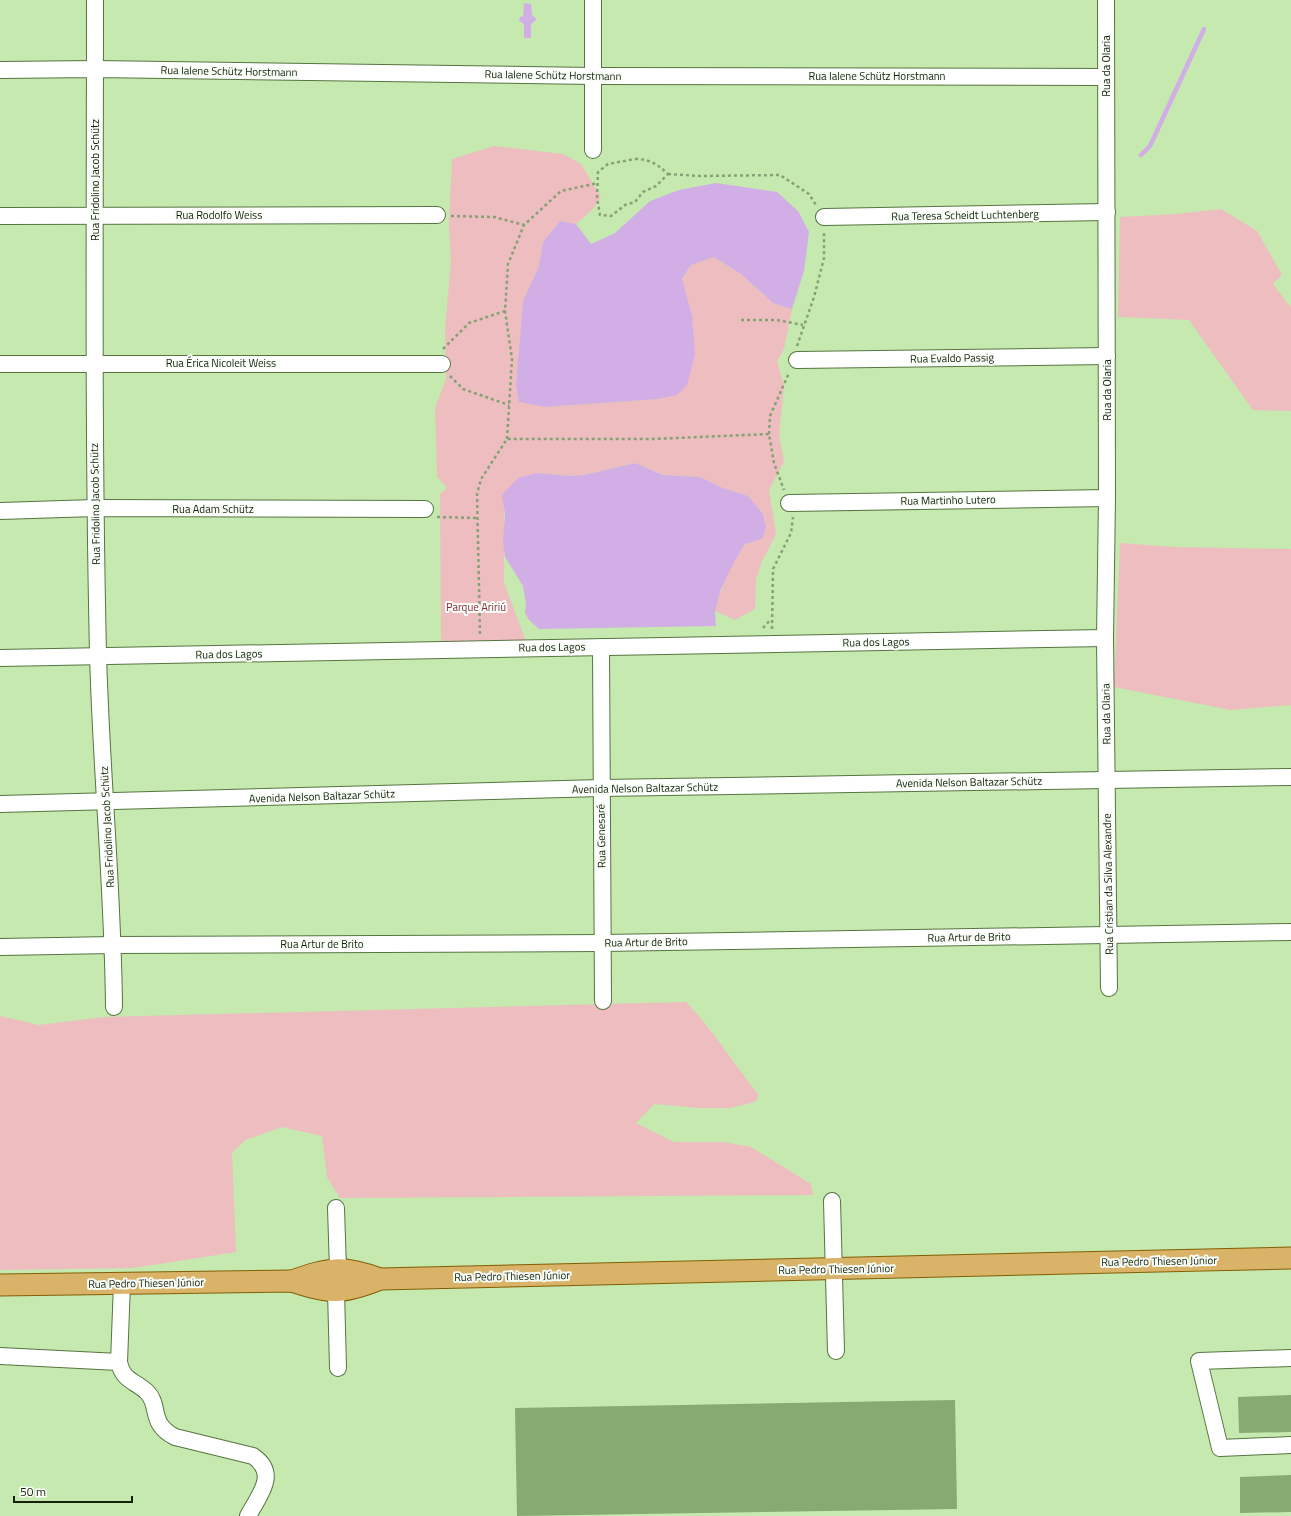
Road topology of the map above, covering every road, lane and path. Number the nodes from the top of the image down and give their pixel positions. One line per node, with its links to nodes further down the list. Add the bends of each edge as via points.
1 (95, 0): 5 (street, Rua Fridolino Jacob Schütz)
2 (593, 0): 6 (street)
3 (1106, 0): 7 (street, Rua da Olaria)
4 (0, 70): 5 (street, Rua Ialene Schütz Horstmann)
5 (95, 70): 6 (street, Rua Ialene Schütz Horstmann); 12 (street, Rua Fridolino Jacob Schütz)
6 (593, 76): 7 (street, Rua Ialene Schütz Horstmann); 8 (street)
7 (1106, 77): 11 (street, Rua da Olaria)
8 (593, 150)
9 (668, 174): 10 (path, via 657,164 646,159 635,159 608,164 598,172); 10 (path, via 656,186 643,192 635,202 625,205 607,217 600,215); 15 (path, via 780,175 809,194)
10 (598, 183): 16 (path, via 561,191)
11 (1106, 212): 15 (street, Rua Teresa Scheidt Luchtenberg); 20 (street, Rua da Olaria)
12 (95, 215): 13 (street, Rua Rodolfo Weiss); 14 (street, Rua Rodolfo Weiss); 22 (street, Rua Fridolino Jacob Schütz)
13 (437, 215): 16 (path, via 494,217)
14 (0, 216)
15 (824, 218): 19 (path, via 824,258 814,297)
16 (524, 225): 17 (path, via 508,264)
17 (505, 311): 24 (path, via 469,322 443,348); 25 (path, via 512,359)
18 (741, 320): 19 (path, via 777,320)
19 (803, 325): 21 (path, via 797,346)
20 (1107, 356): 21 (street, Rua Evaldo Passig); 28 (street, Rua da Olaria)
21 (797, 360): 26 (path, via 770,416)
22 (94, 363): 23 (street, Rua Érica Nicoleit Weiss); 24 (street, Rua Érica Nicoleit Weiss); 30 (street, Rua Fridolino Jacob Schütz)
23 (0, 364)
24 (442, 364): 25 (path, via 463,389)
25 (509, 405): 27 (path)
26 (769, 434): 27 (path, via 653,439); 29 (path, via 774,463)
27 (507, 439): 33 (path, via 481,479 477,494)
28 (1108, 498): 29 (street, Rua Martinho Lutero); 36 (street, Rua da Olaria)
29 (789, 502): 34 (path, via 793,512 793,524 773,568)
30 (95, 508): 31 (street, Rua Adam Schütz); 32 (street, Rua Adam Schütz); 38 (street, Rua Fridolino Jacob Schütz)
31 (425, 509): 33 (path, via 437,518)
32 (0, 511)
33 (478, 518): 35 (path)
34 (771, 620)
35 (480, 633)
36 (1105, 638): 37 (street, Rua dos Lagos); 41 (street, Rua da Olaria)
37 (601, 647): 38 (street, Rua dos Lagos); 42 (street, Rua Genesaré)
38 (98, 657): 39 (street, Rua dos Lagos); 43 (street, Rua Fridolino Jacob Schütz)
39 (0, 658)
40 (1291, 777): 41 (street, Avenida Nelson Baltazar Schütz)
41 (1106, 780): 42 (street, Avenida Nelson Baltazar Schütz); 46 (street, Rua Cristian da Silva Alexandre)
42 (601, 788): 43 (street, Avenida Nelson Baltazar Schütz); 47 (street, Rua Genesaré)
43 (105, 802): 44 (street, Avenida Nelson Baltazar Schütz); 48 (street, Rua Fridolino Jacob Schütz)
44 (0, 804)
45 (1291, 932): 46 (street, Rua Artur de Brito)
46 (1108, 935): 47 (street, Rua Artur de Brito); 50 (street, Rua Cristian da Silva Alexandre)
47 (602, 943): 48 (street, Rua Artur de Brito); 51 (street, Rua Genesaré)
48 (113, 945): 49 (street, Rua Artur de Brito); 52 (street, Rua Fridolino Jacob Schütz)
49 (0, 947)
50 (1109, 988)
51 (603, 1001)
52 (114, 1007)
53 (832, 1201): 56 (street)
54 (336, 1208): 57 (street)
55 (1291, 1258): 56 (main road, Rua Pedro Thiesen Júnior)
56 (834, 1269): 57 (main road, Rua Pedro Thiesen Júnior); 60 (street)
57 (338, 1280): 58 (main road, Rua Pedro Thiesen Júnior); 64 (street)
58 (122, 1284): 59 (main road, Rua Pedro Thiesen Júnior); 63 (street)
59 (0, 1285)
60 (836, 1351)
61 (0, 1356): 63 (street)
62 (1291, 1358): 65 (street, via 1199,1362 1220,1448)
63 (119, 1362): 66 (street, via 121,1372 126,1378 148,1393 159,1424 166,1432 175,1437 253,1456 262,1462 267,1474 264,1486)
64 (338, 1368)
65 (1291, 1445)
66 (248, 1516)

